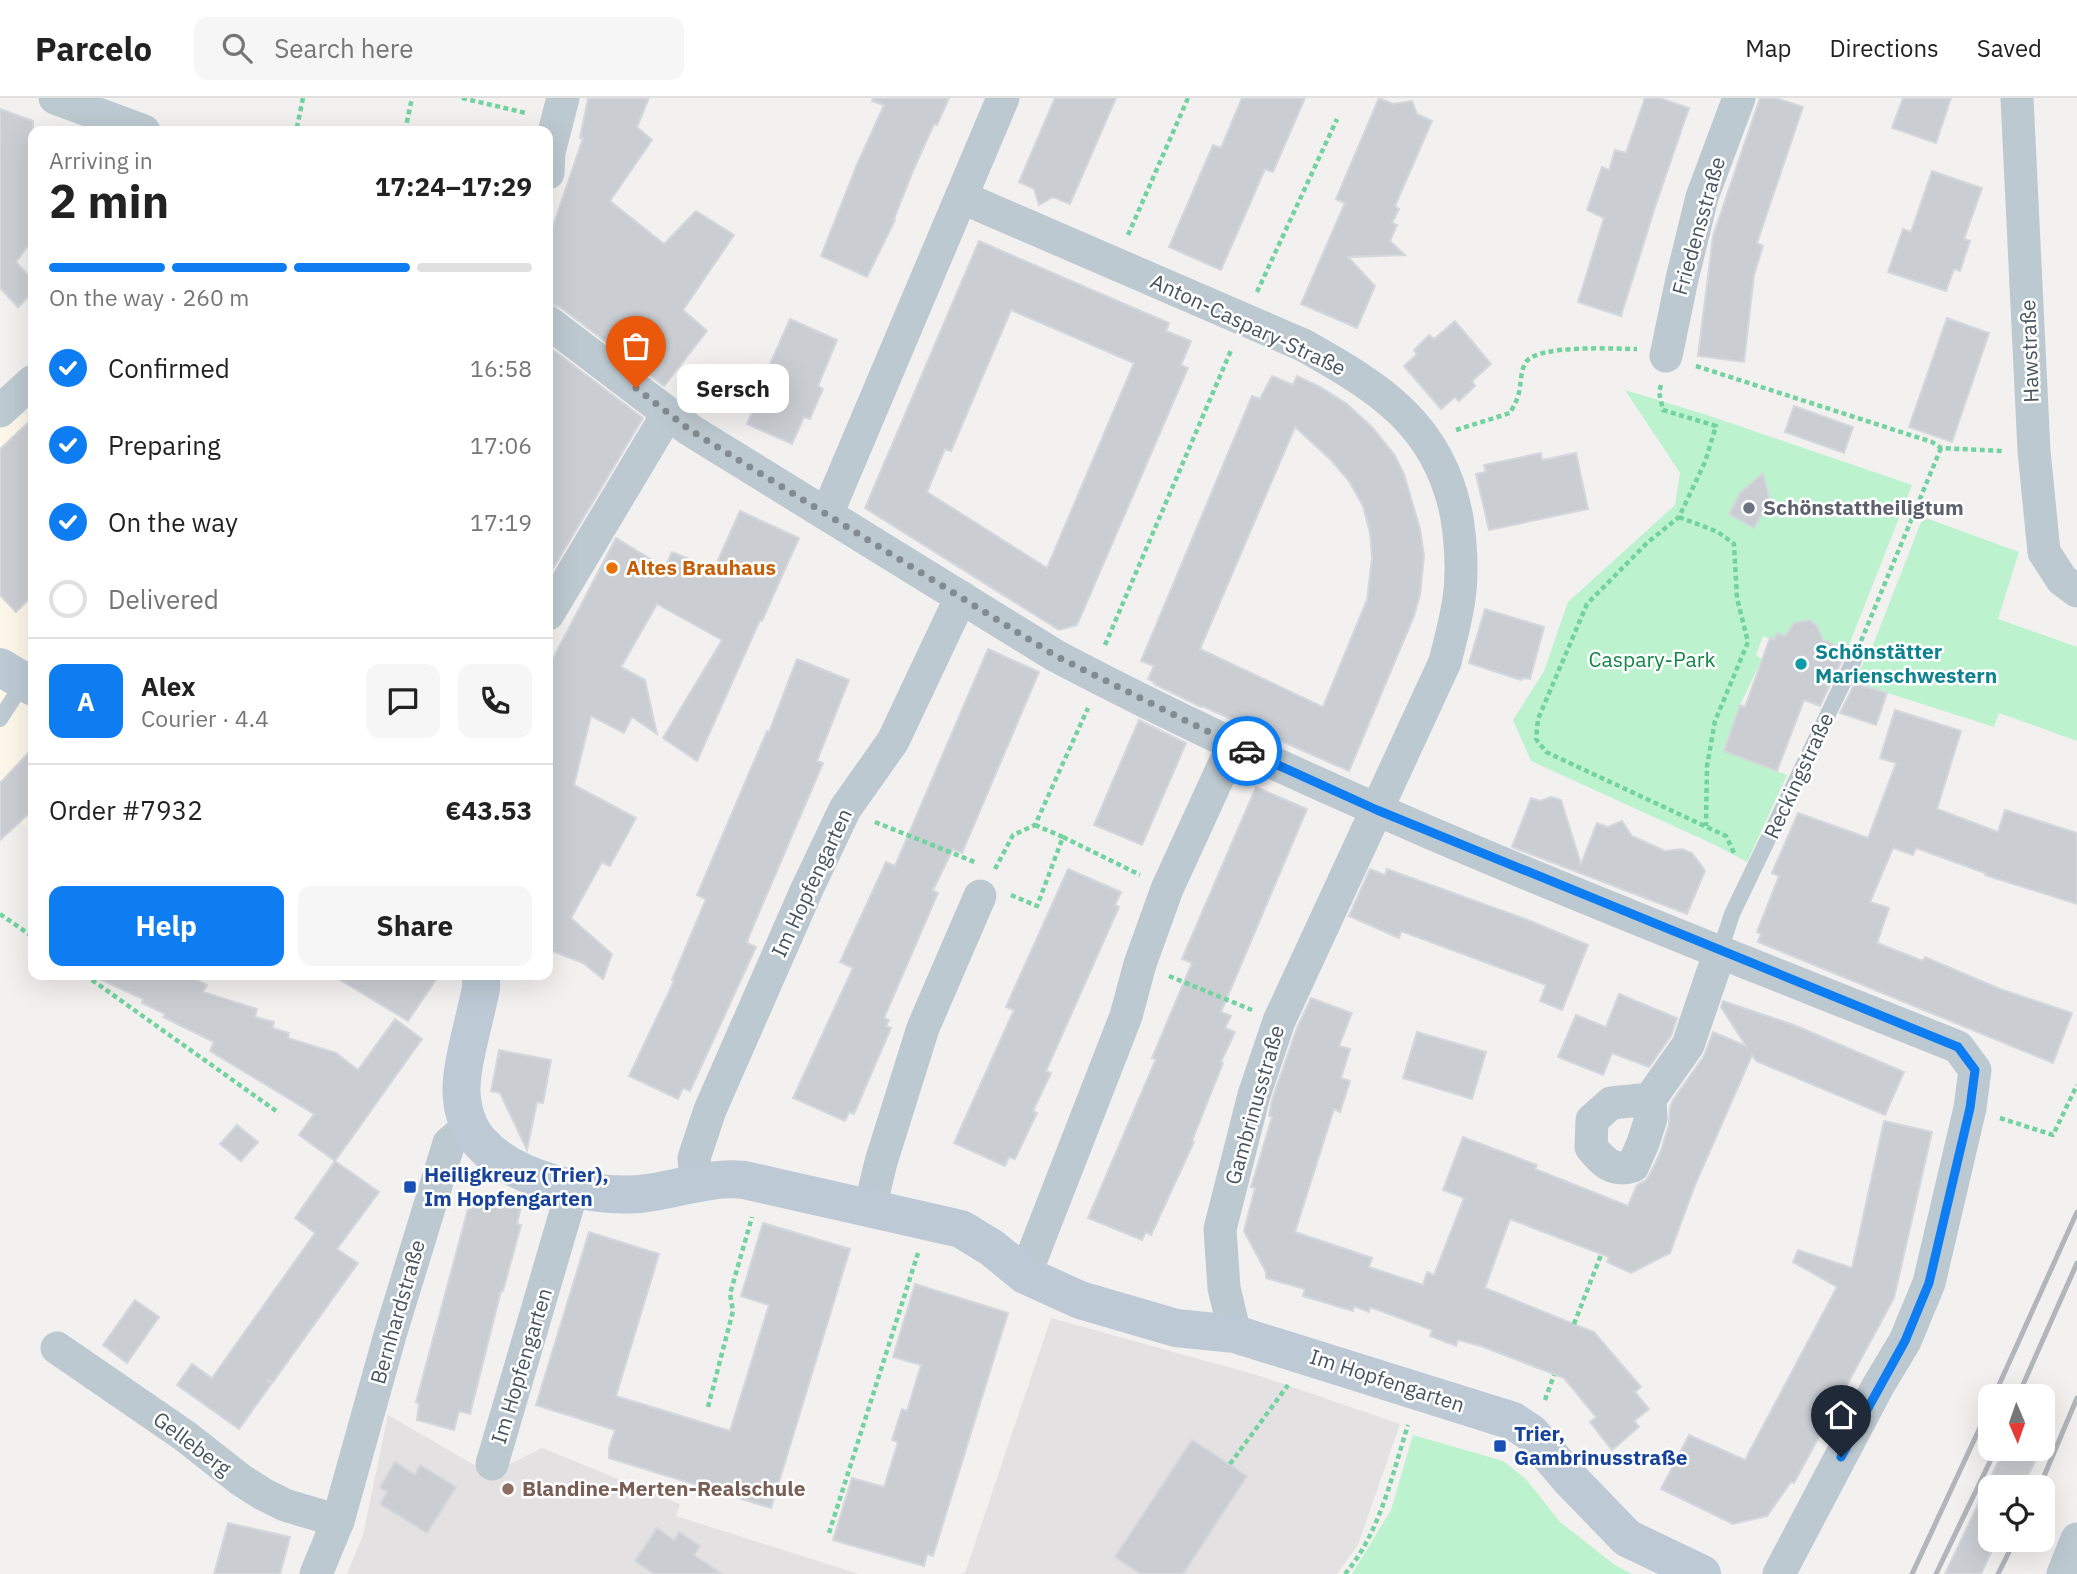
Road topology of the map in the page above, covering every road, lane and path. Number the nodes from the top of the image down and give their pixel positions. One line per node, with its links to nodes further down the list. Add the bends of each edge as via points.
1 (55, 98): 12 (street)
2 (303, 98): 13 (path)
3 (412, 98): 14 (path)
4 (462, 98): 10 (path)
5 (563, 98): 15 (street)
6 (1003, 98): 16 (street)
7 (1188, 98): 17 (path)
8 (1739, 98): 20 (street, Friedensstraße, via 1702,197)
9 (2017, 98): 29 (street, Hawstraße, via 2034,451 2044,552 2062,580)
10 (524, 112)
11 (1337, 119): 18 (path)
12 (131, 126)
13 (297, 126)
14 (406, 126)
15 (553, 137)
16 (961, 197): 17 (street, Anton-Caspary-Straße); 27 (street)
17 (1115, 264): 18 (street, Anton-Caspary-Straße)
18 (1244, 321): 24 (street, Anton-Caspary-Straße, via 1303,345 1355,374 1403,412); 33 (path)
19 (553, 326): 23 (street)
20 (1667, 356): 24 (path, via 1638,349 1539,352 1522,371 1510,413); 25 (path); 28 (path, via 1659,392 1663,410 1716,426)
21 (28, 386): 22 (street)
22 (0, 411)
23 (667, 415): 27 (street); 31 (street)
24 (1427, 440): 38 (street, Anton-Caspary-Straße, via 1452,495 1462,563 1459,598 1445,662)
25 (1941, 448): 26 (path); 32 (path)
26 (2014, 451)
27 (827, 514): 30 (street)
28 (1679, 517): 40 (path, via 1718,532 1734,544 1737,598 1748,642 1715,721 1707,766); 40 (path, via 1587,604 1538,719 1536,739 1546,752)
29 (2077, 591)
30 (961, 597): 33 (street); 37 (street, Im Hopfengarten, via 894,741)
31 (553, 606)
32 (1854, 660): 47 (lane, Reckingstraße, via 1732,914)
33 (1097, 677): 36 (street); 39 (path)
34 (19, 679): 35 (lane)
35 (0, 719)
36 (1233, 745): 38 (street); 44 (street)
37 (845, 809): 43 (path); 57 (street, Im Hopfengarten, via 710,1110 694,1158)
38 (1377, 810): 47 (street); 51 (street, Gambrinusstraße)
39 (1035, 825): 41 (path); 43 (path, via 1013,835)
40 (1706, 826): 42 (path, via 1726,836)
41 (1063, 837): 43 (path, via 1037,906); 44 (path)
42 (1736, 862)
43 (983, 882): 59 (street, via 923,1028)
44 (1167, 889): 63 (street, via 1126,1016)
45 (0, 914): 46 (path)
46 (28, 934)
47 (1720, 951): 53 (street, Reckingstraße, via 1688,1045); 54 (street, via 1958,1047 1975,1070)
48 (92, 980): 55 (path)
49 (481, 980): 56 (street, via 461,1093)
50 (1205, 990): 51 (path)
51 (1279, 1021): 65 (street, Gambrinusstraße, via 1254,1095 1220,1229 1224,1288)
52 (2077, 1086): 54 (path, via 2053,1135)
53 (1650, 1099)
54 (1970, 1108): 78 (street, via 1929,1283 1905,1341)
55 (279, 1113)
56 (470, 1126): 58 (street, Im Hopfengarten, via 478,1140 505,1163); 72 (street, Bernhardstraße, via 449,1143)
57 (695, 1182): 58 (street, Im Hopfengarten, via 652,1193 619,1195); 59 (street, Im Hopfengarten, via 744,1180)
58 (573, 1188): 70 (street, Im Hopfengarten)
59 (870, 1208): 63 (street, Im Hopfengarten, via 961,1229)
60 (753, 1216): 69 (path, via 730,1294 733,1311)
61 (922, 1241): 73 (path)
62 (1601, 1255): 64 (path)
63 (1025, 1275): 65 (street, Im Hopfengarten, via 1080,1300 1176,1328)
64 (1574, 1324)
65 (1235, 1334): 68 (street, Im Hopfengarten)
66 (57, 1348): 72 (street, Gelleberg, via 263,1494)
67 (1293, 1375): 71 (path)
68 (1418, 1391): 76 (path, via 1382,1509); 77 (street, Im Hopfengarten, via 1513,1421 1531,1433 1628,1538)
69 (708, 1407)
70 (492, 1464)
71 (1230, 1464)
72 (338, 1521): 75 (street, Bernhardstraße)
73 (829, 1532)
74 (2077, 1539): 79 (street)
75 (316, 1574)
76 (1345, 1574)
77 (1702, 1574)
78 (1779, 1574)
79 (2063, 1574)

